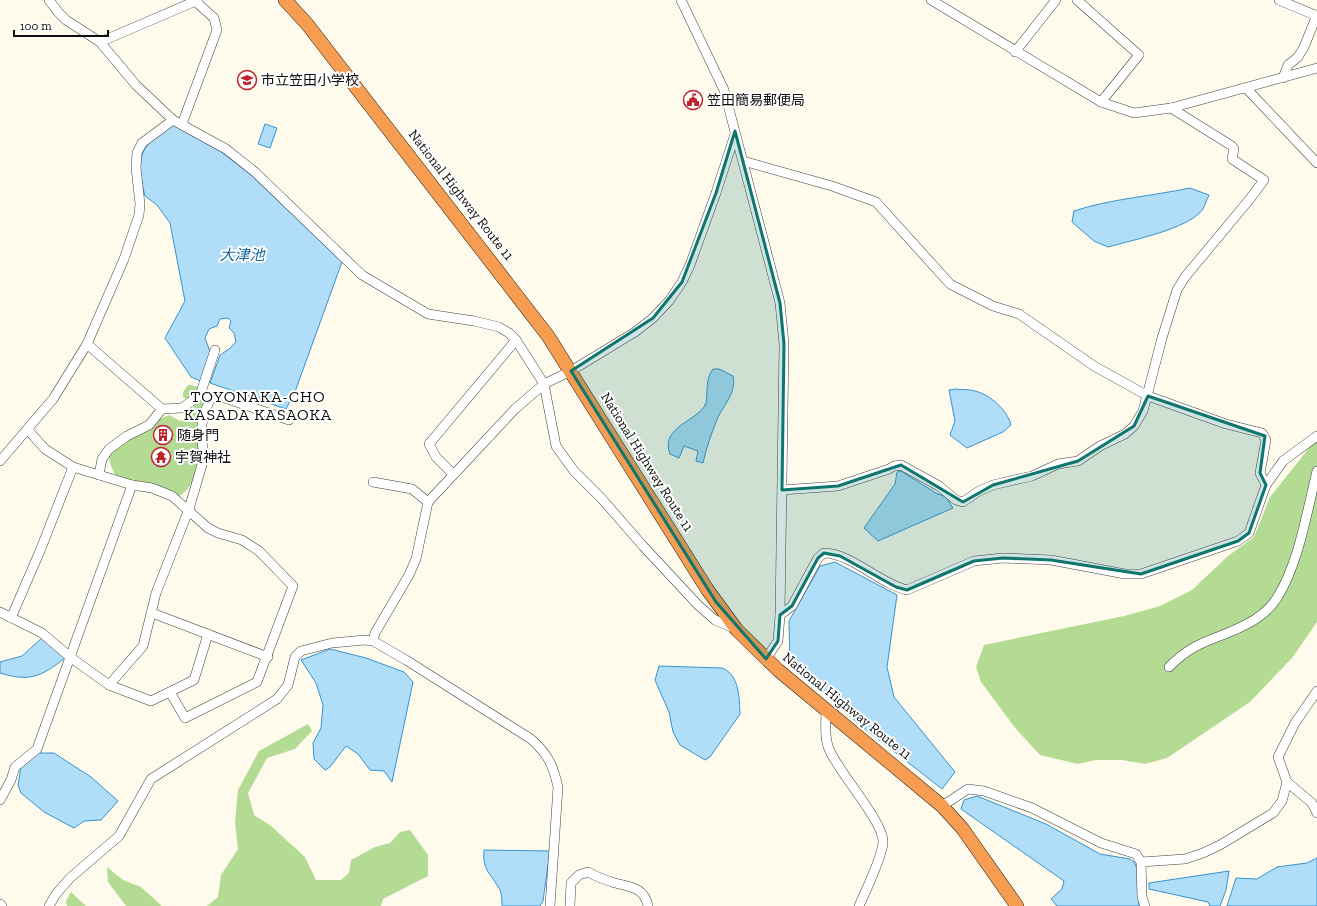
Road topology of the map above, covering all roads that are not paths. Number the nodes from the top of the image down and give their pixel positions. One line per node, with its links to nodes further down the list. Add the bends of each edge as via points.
1 (49, 0): 10 (street, via 66,20)
2 (285, 0): 25 (highway, National Highway Route 11, via 307,24 525,303)
3 (681, 0): 19 (street, via 724,90)
4 (931, 0): 11 (street)
5 (1056, 0): 11 (street)
6 (1077, 0): 15 (street, via 1139,55)
7 (1278, 0): 9 (street)
8 (196, 1): 10 (street); 18 (street, via 214,18 217,30)
9 (1317, 16): 13 (street, via 1304,47 1298,57 1288,65)
10 (100, 42): 17 (street, via 136,85)
11 (1015, 52): 15 (street)
12 (1317, 68): 13 (street)
13 (1283, 78): 14 (street)
14 (1246, 88): 16 (street); 21 (street)
15 (1101, 102): 16 (street, via 1134,113)
16 (1171, 108): 28 (street, via 1232,146 1232,159 1264,180 1177,290)
17 (173, 120): 18 (street); 23 (street, via 142,143 137,153 139,215 124,259)
18 (182, 124): 22 (street, via 226,149 255,172 362,275 428,314 499,327)
19 (735, 131): 20 (street); 25 (street, via 695,253 682,282 653,318)
20 (743, 161): 28 (street, via 832,186 876,202 950,284 993,306 1019,314 1094,366); 42 (street, via 780,303 784,344)
21 (1317, 163)
22 (516, 340): 26 (street); 37 (street, via 429,444 436,457)
23 (87, 344): 30 (street); 32 (street, via 63,386)
24 (215, 350): 27 (street)
25 (571, 371): 26 (street); 49 (highway, National Highway Route 11, via 707,589)
26 (544, 384): 37 (street, via 515,409); 49 (street, via 556,446 574,472 602,499 702,609 715,620)
27 (200, 395): 29 (street); 30 (street, via 182,408)
28 (1148, 396): 41 (street, via 1226,424 1262,433 1266,440 1260,473); 42 (street, via 1134,426 1078,461 1058,464 1032,476 993,485 963,502 901,465 838,486)
29 (210, 399): 31 (street, via 219,396); 44 (street, via 203,417 201,433 204,458)
30 (162, 408): 38 (street, via 148,425 109,449 102,459)
31 (289, 420)
32 (28, 430): 34 (street); 35 (street, via 45,449)
33 (1317, 436): 41 (street, via 1283,461)
34 (0, 461)
35 (72, 467): 38 (street); 48 (street)
36 (1317, 471): 55 (street, via 1295,556 1276,599 1252,621 1198,644)
37 (453, 474): 43 (street)
38 (99, 475): 40 (street)
39 (373, 482): 43 (street, via 412,489)
40 (132, 485): 44 (street, via 152,488 172,496); 53 (street)
41 (1266, 485): 47 (street, via 1249,533 1238,541 1141,574 1125,574 1051,560 1003,558 974,561 907,590 896,587 840,556 824,553 818,558 792,606)
42 (782, 490): 47 (street)
43 (428, 502): 51 (street, via 416,559)
44 (189, 509): 46 (street, via 156,593); 52 (street, via 208,528 242,540 259,551 293,586)
45 (0, 612): 48 (street)
46 (152, 613): 50 (street); 56 (street, via 143,646)
47 (780, 615): 54 (street, via 778,641)
48 (11, 618): 53 (street, via 42,633)
49 (737, 630): 54 (highway, National Highway Route 11)
50 (208, 634): 52 (street); 58 (street, via 194,680)
51 (373, 641): 65 (street, via 332,643 301,651 295,657 286,690 277,699 152,779 118,836 70,878); 66 (street, via 516,730 545,751 558,787)
52 (268, 656): 58 (street, via 257,682 185,718)
53 (70, 657): 56 (street); 61 (street, via 37,749 15,767)
54 (766, 659): 59 (highway, National Highway Route 11)
55 (1169, 667)
56 (110, 685): 58 (street, via 151,701)
57 (1317, 691): 60 (street, via 1295,723 1278,757)
58 (170, 692)
59 (826, 709): 62 (highway, National Highway Route 11); 69 (street, via 829,748 844,776 870,813 883,842)
60 (1287, 782): 63 (street, via 1312,803); 64 (street, via 1282,801 1273,813 1220,845 1185,858)
61 (0, 800)
62 (942, 806): 64 (street, via 968,789 974,788 1032,808 1100,843 1136,854); 70 (highway, National Highway Route 11, via 962,828)
63 (1317, 813)
64 (1141, 862): 71 (street, via 1142,897)
65 (49, 906)
66 (550, 906)
67 (570, 906): 68 (street, via 571,883 579,875 588,872 605,880 635,887)
68 (648, 906)
69 (859, 906)
70 (1017, 906)
71 (1145, 906)

